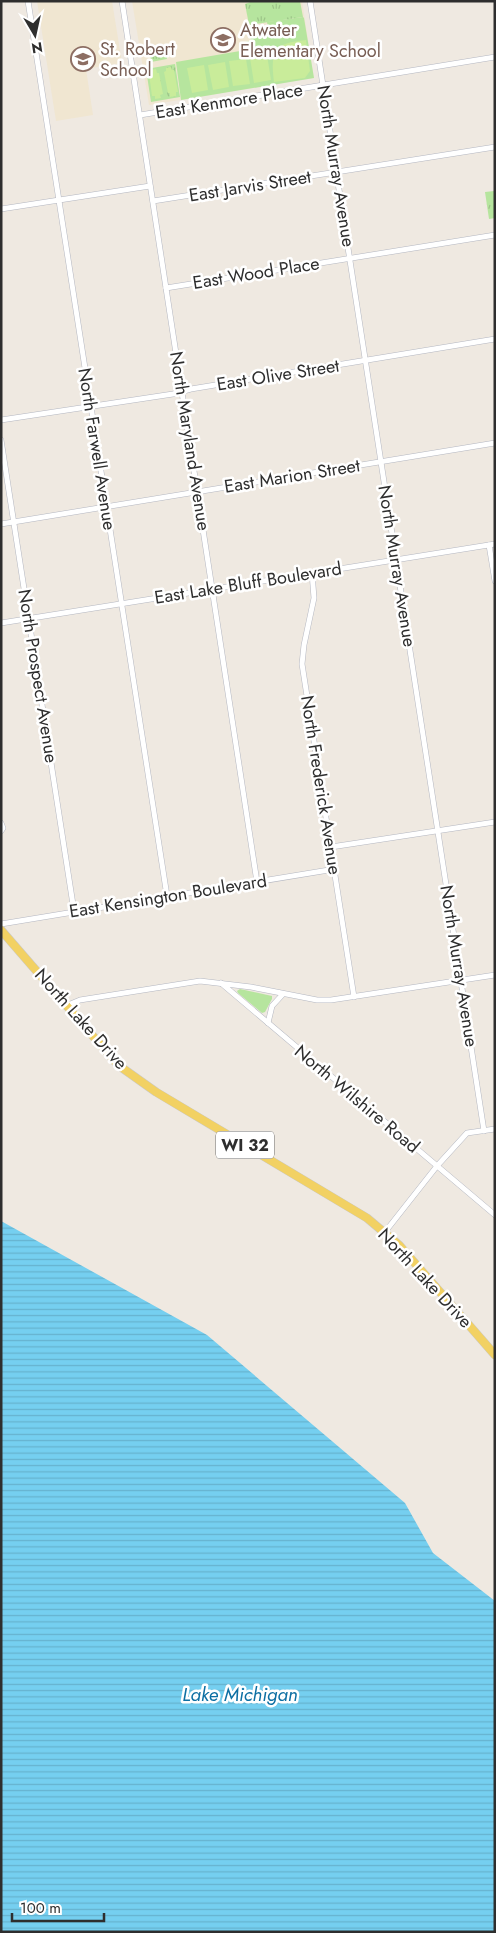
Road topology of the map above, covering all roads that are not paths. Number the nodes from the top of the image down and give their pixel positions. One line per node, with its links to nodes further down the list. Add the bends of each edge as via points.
1 (28, 1): 10 (street, North Farwell Avenue)
2 (122, 1): 6 (street, North Maryland Avenue)
3 (310, 1): 5 (street, North Murray Avenue)
4 (495, 57): 5 (street, East Kenmore Place)
5 (323, 86): 6 (street, East Kenmore Place); 8 (street, North Murray Avenue)
6 (140, 115): 9 (street, North Maryland Avenue)
7 (495, 147): 8 (street, East Jarvis Street)
8 (337, 172): 11 (street, East Jarvis Street); 14 (street, North Murray Avenue)
9 (150, 186): 10 (street); 11 (street, North Maryland Avenue)
10 (59, 200): 12 (street); 19 (street, North Farwell Avenue)
11 (153, 201): 15 (street, North Maryland Avenue)
12 (1, 209)
13 (495, 235): 14 (street, East Wood Place)
14 (350, 258): 15 (street, East Wood Place); 17 (street, North Murray Avenue)
15 (166, 288): 18 (street, North Maryland Avenue)
16 (495, 339): 17 (street, East Olive Street)
17 (366, 360): 18 (street, East Olive Street); 23 (street, North Murray Avenue)
18 (182, 391): 19 (street, East Olive Street); 24 (street, North Maryland Avenue)
19 (91, 406): 20 (street, East Olive Street); 25 (street, North Farwell Avenue)
20 (1, 420)
21 (1, 440): 26 (street, North Prospect Avenue)
22 (495, 443): 23 (street, East Marion Street)
23 (382, 462): 24 (street, East Marion Street); 29 (street, North Murray Avenue)
24 (198, 492): 25 (street, East Marion Street); 32 (street, North Maryland Avenue)
25 (107, 508): 26 (street, East Marion Street); 33 (street, North Farwell Avenue)
26 (14, 522): 27 (street, East Marion Street); 34 (street, North Prospect Avenue)
27 (1, 524)
28 (492, 545): 29 (street, East Lake Bluff Boulevard); 31 (street)
29 (396, 560): 30 (street, East Lake Bluff Boulevard); 39 (street, North Murray Avenue)
30 (312, 573): 32 (street, East Lake Bluff Boulevard); 40 (street, North Frederick Avenue, via 314,598 302,664)
31 (495, 581)
32 (212, 589): 33 (street, East Lake Bluff Boulevard); 42 (street, North Maryland Avenue)
33 (121, 603): 34 (street, East Lake Bluff Boulevard); 43 (street, North Farwell Avenue)
34 (28, 619): 35 (street, East Lake Bluff Boulevard); 44 (street, North Prospect Avenue)
35 (1, 623)
36 (495, 822): 39 (street)
37 (1, 823): 38 (street)
38 (1, 831)
39 (438, 831): 40 (street); 48 (street, North Murray Avenue)
40 (331, 847): 41 (street, North Frederick Avenue)
41 (335, 870): 42 (street, East Kensington Boulevard); 51 (street, North Frederick Avenue)
42 (257, 882): 43 (street, East Kensington Boulevard)
43 (167, 896): 44 (street, East Kensington Boulevard)
44 (74, 911): 45 (street, East Kensington Boulevard)
45 (1, 924)
46 (1, 930): 52 (main road, North Lake Drive / WI 32)
47 (495, 975): 48 (street)
48 (461, 980): 51 (street); 55 (street, North Murray Avenue)
49 (220, 982): 50 (street); 52 (street, via 184,983 80,1000); 53 (street, North Wilshire Road)
50 (283, 994): 51 (street, via 317,1000); 53 (street, via 272,1006)
51 (354, 997)
52 (68, 1005): 58 (main road, North Lake Drive / WI 32, via 118,1065 138,1080)
53 (268, 1023): 56 (street, North Wilshire Road)
54 (495, 1129): 55 (street)
55 (484, 1131): 56 (street, via 467,1134)
56 (437, 1166): 57 (street, North Wilshire Road); 58 (street)
57 (495, 1215)
58 (385, 1232): 59 (main road, North Lake Drive / WI 32)
59 (495, 1355)

